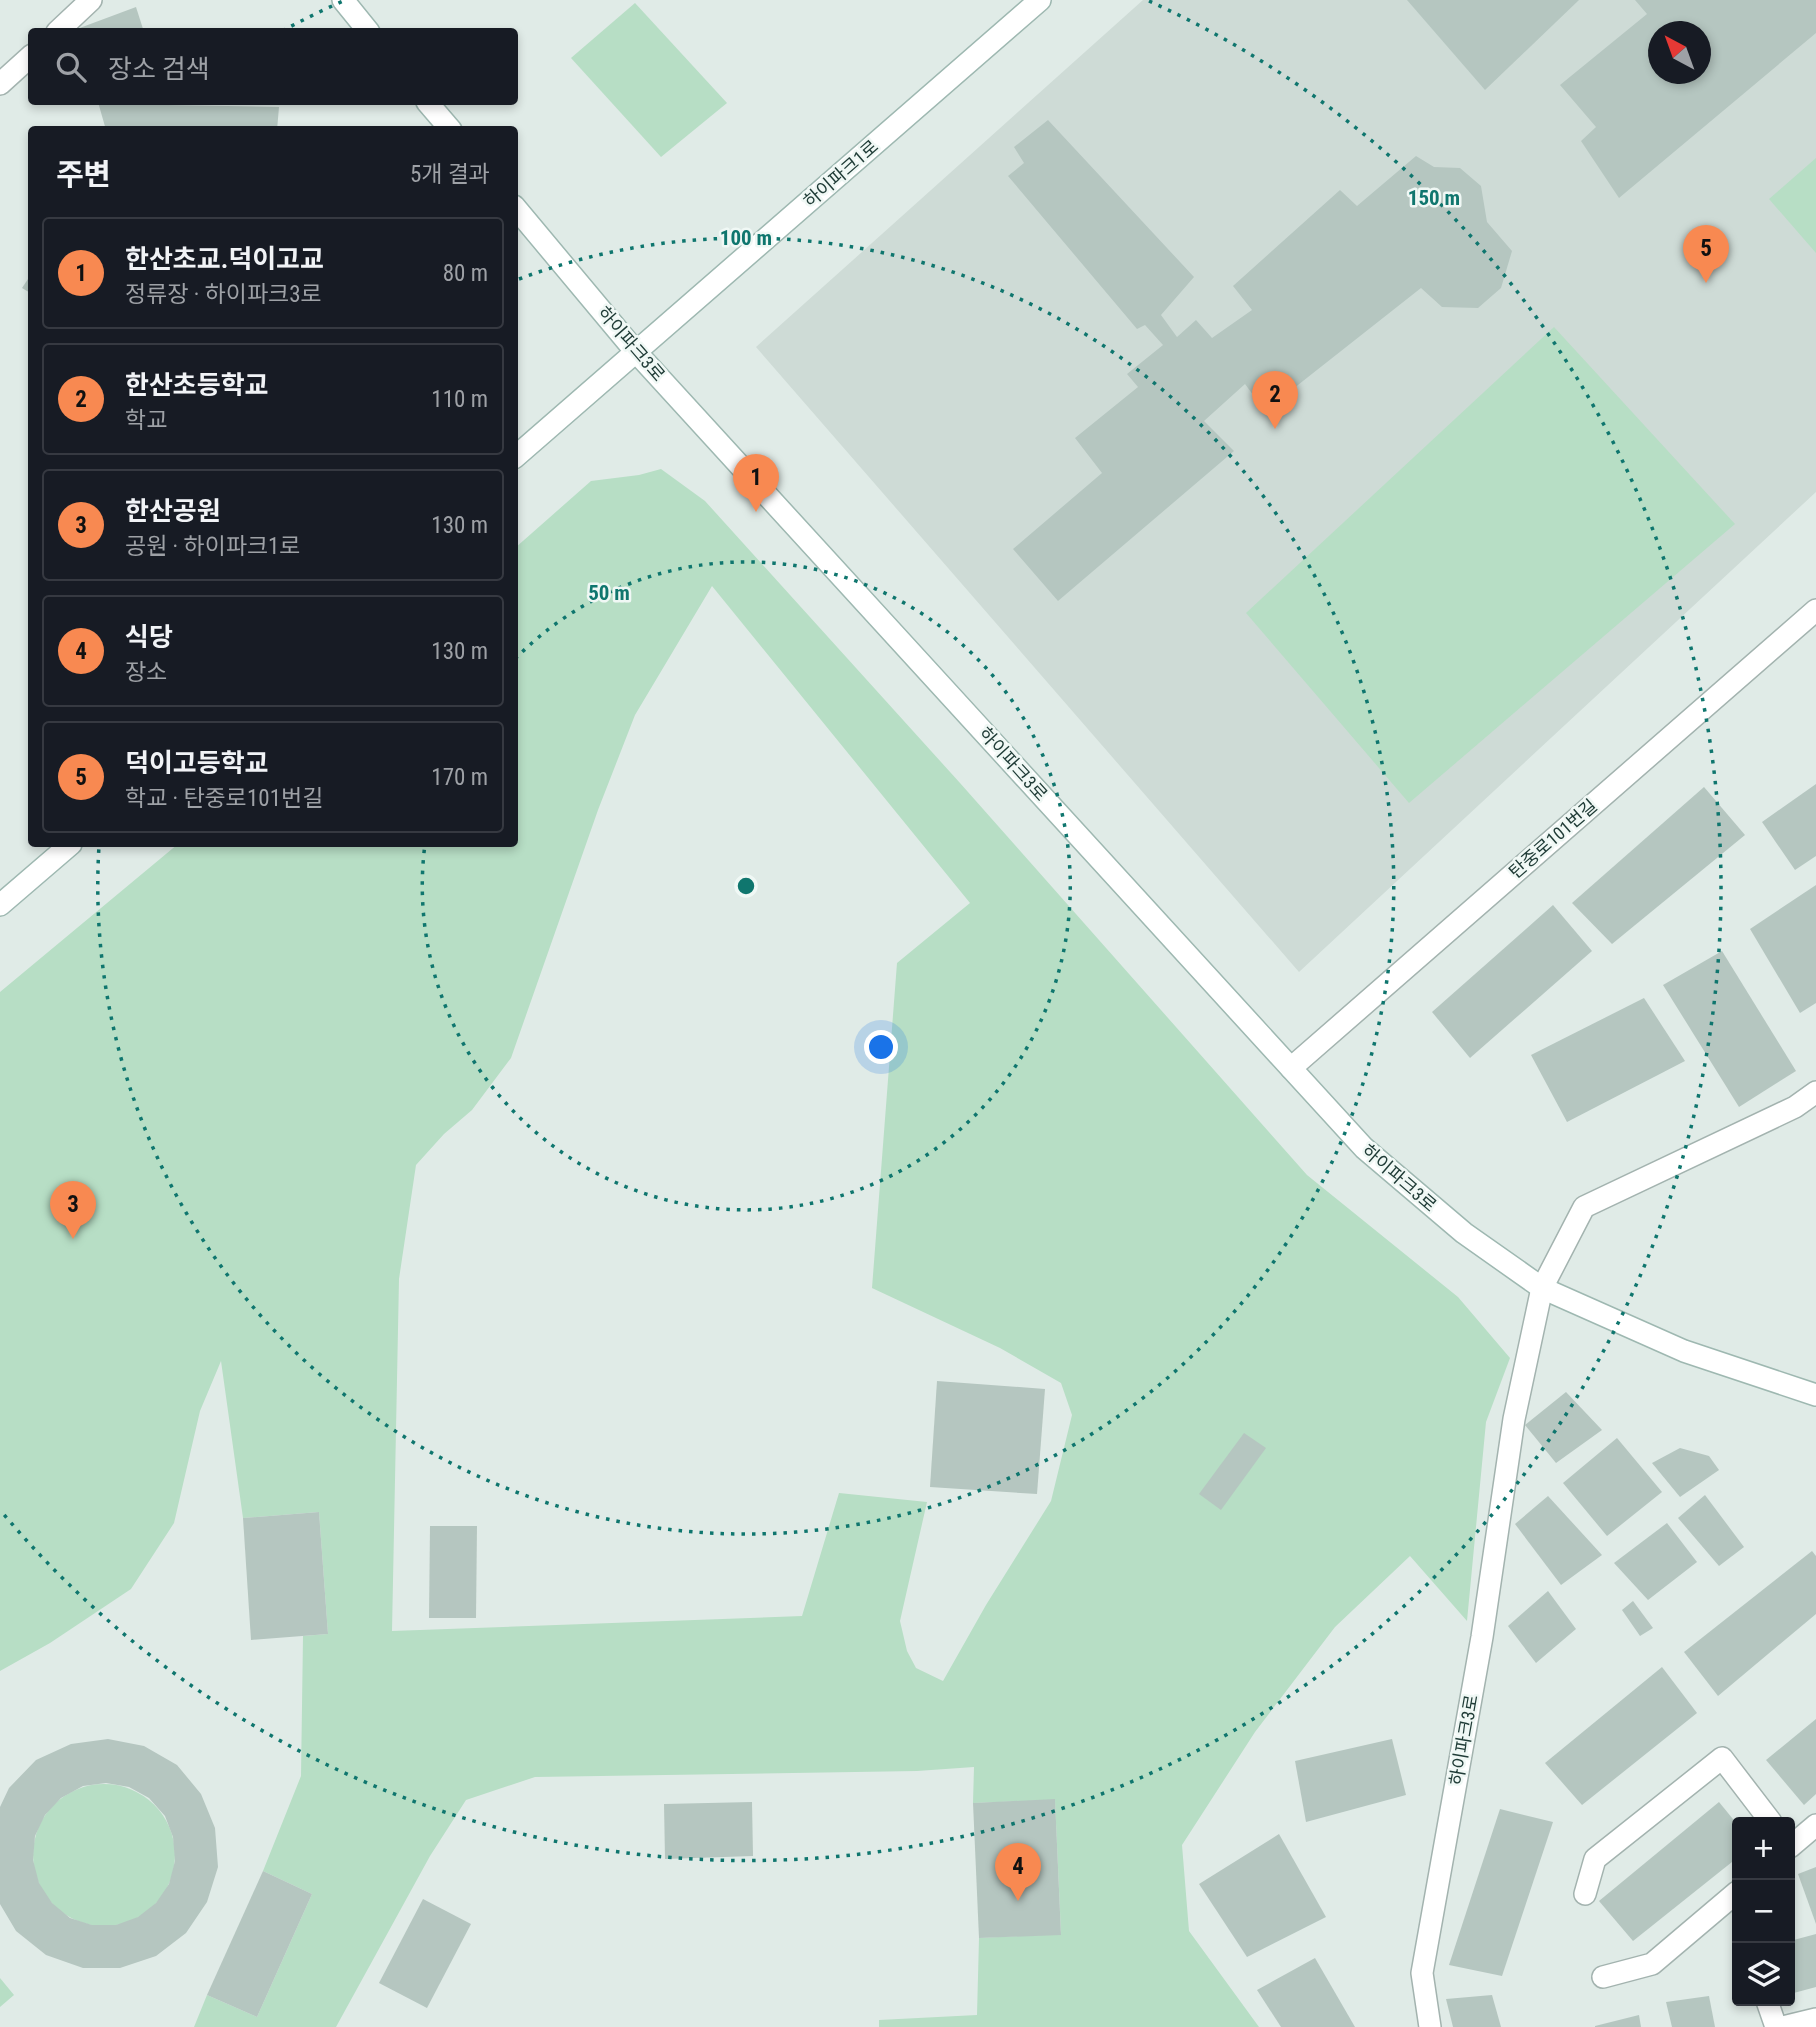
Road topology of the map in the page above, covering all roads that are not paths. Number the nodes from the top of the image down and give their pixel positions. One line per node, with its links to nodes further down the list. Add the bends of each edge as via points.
1 (91, 0): 4 (street)
2 (343, 0): 5 (street)
3 (1040, 0): 11 (street, 하이파크1로)
4 (61, 28)
5 (366, 28)
6 (28, 59): 7 (street)
7 (0, 84)
8 (430, 105): 9 (street)
9 (448, 126)
10 (518, 211): 11 (street, 하이파크3로)
11 (636, 352): 12 (street, 하이파크1로); 16 (street, 하이파크3로)
12 (518, 455)
13 (1816, 610): 16 (street, 탄중로101번길)
14 (68, 847): 15 (street)
15 (0, 905)
16 (1291, 1068): 18 (street, 하이파크3로, via 1364,1148 1464,1233)
17 (1816, 1092): 18 (street, via 1795,1107 1584,1208)
18 (1542, 1289): 19 (street, 하이파크3로, via 1684,1351); 28 (street, 하이파크3로, via 1514,1419 1482,1637 1422,1973)
19 (1816, 1395)
20 (1767, 1817): 23 (street, via 1722,1758 1595,1858)
21 (1816, 1825): 22 (street)
22 (1795, 1843)
23 (1585, 1894)
24 (1732, 1903): 25 (street, via 1652,1964)
25 (1603, 1978)
26 (1770, 2006): 29 (street)
27 (1816, 2019): 30 (street)
28 (1430, 2027)
29 (1776, 2027)
30 (1783, 2027)

